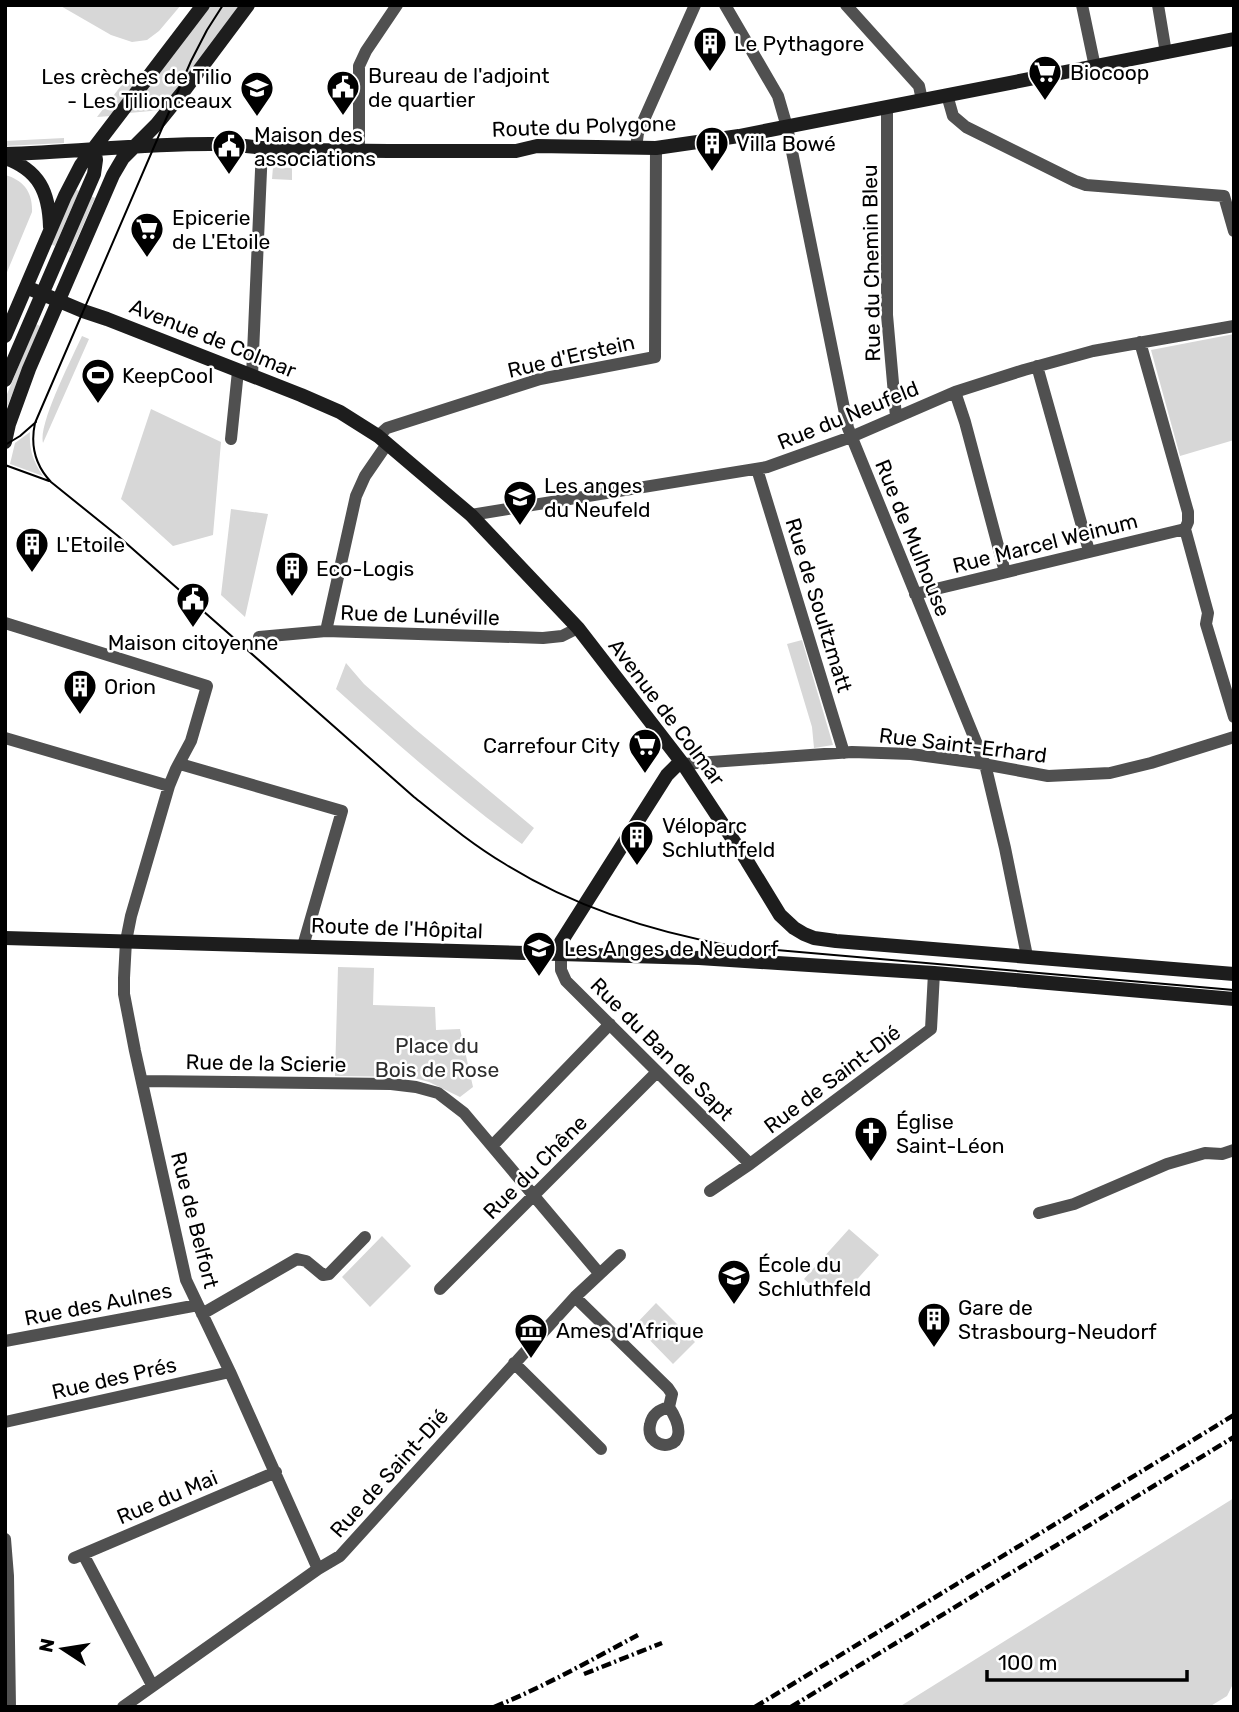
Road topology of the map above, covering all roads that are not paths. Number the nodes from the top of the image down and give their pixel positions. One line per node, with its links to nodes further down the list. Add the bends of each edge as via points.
1 (203, 5): 17 (street)
2 (248, 5): 16 (street, via 157,124)
3 (397, 5): 21 (street, via 359,66)
4 (695, 5): 19 (street, via 638,133)
5 (724, 5): 15 (street, Rue de Mulhouse, via 778,96)
6 (846, 5): 13 (street, via 919,86)
7 (1083, 5): 11 (street)
8 (1158, 5): 10 (street)
9 (1234, 39): 10 (street, Route du Polygone)
10 (1166, 53): 11 (street, Route du Polygone)
11 (1095, 67): 12 (street, Route du Polygone)
12 (947, 95): 13 (street, Route du Polygone); 24 (street, via 953,116 966,127 1075,181 1224,196)
13 (922, 100): 14 (street, Route du Polygone)
14 (887, 108): 15 (street, Route du Polygone); 38 (street, Rue du Chemin Bleu, via 887,314)
15 (787, 127): 20 (street, Route du Polygone); 40 (street, Rue de Mulhouse)
16 (134, 146): 17 (street, Route du Polygone); 18 (street, Route du Polygone); 26 (street, via 113,175)
17 (94, 148): 22 (street, Route du Polygone); 23 (street, via 80,165); 25 (street, via 94,174)
18 (261, 148): 21 (street, Route du Polygone); 35 (street)
19 (636, 148): 20 (street, Route du Polygone); 21 (street, Route du Polygone)
20 (656, 148): 42 (street, Rue d'Erstein, via 655,357 540,379 387,428)
21 (359, 150)
22 (5, 156): 23 (street, via 39,180 50,214)
23 (50, 231): 27 (street)
24 (1234, 231)
25 (51, 271): 26 (street, Avenue de Colmar); 28 (street)
26 (66, 284): 29 (street); 30 (street, Avenue de Colmar)
27 (26, 287): 28 (street, Avenue de Colmar); 32 (street)
28 (43, 293): 29 (street, Avenue de Colmar); 36 (street)
29 (59, 299): 30 (street, Avenue de Colmar); 39 (street)
30 (107, 318): 35 (street, Avenue de Colmar)
31 (1234, 326): 33 (street, Rue du Neufeld)
32 (5, 336)
33 (1140, 342): 34 (street, Rue du Neufeld); 46 (street, via 1188,512)
34 (1037, 366): 37 (street, Rue du Neufeld); 47 (street)
35 (245, 373): 41 (street); 42 (street, Avenue de Colmar, via 340,412)
36 (5, 380)
37 (955, 392): 38 (street, Rue du Neufeld); 48 (street)
38 (896, 417): 40 (street, Rue du Neufeld)
39 (7, 425): 43 (street)
40 (851, 437): 44 (street, Rue du Neufeld); 49 (street, Rue de Mulhouse)
41 (231, 439)
42 (382, 440): 45 (street, Avenue de Colmar); 52 (street, via 356,496)
43 (5, 442)
44 (757, 469): 45 (street, Rue du Neufeld); 57 (street, Rue de Soultzmatt)
45 (471, 515): 51 (street, Avenue de Colmar)
46 (1185, 529): 47 (street, Rue Marcel Weinum); 54 (street, via 1209,613 1206,624)
47 (1088, 551): 48 (street, Rue Marcel Weinum)
48 (1006, 572): 49 (street, Rue Marcel Weinum)
49 (915, 594): 60 (street, Rue de Mulhouse)
50 (5, 623): 58 (street, Rue de Belfort, via 207,686)
51 (578, 628): 52 (street, Rue de Lunéville, via 543,638); 59 (street, Avenue de Colmar)
52 (326, 631): 53 (street, Rue de Lunéville)
53 (259, 637)
54 (1234, 717)
55 (1234, 737): 60 (street, Rue Saint-Erhard, via 1110,773 1048,776)
56 (5, 738): 61 (street)
57 (844, 753): 59 (street, Rue Saint-Erhard); 60 (street, Rue Saint-Erhard, via 911,754)
58 (180, 764): 61 (street, Rue de Belfort); 64 (street, via 342,811)
59 (683, 764): 65 (street, via 667,775 611,862 561,942); 66 (street, Avenue de Colmar, via 780,915 804,934 836,941)
60 (985, 764): 66 (street, Rue de Mulhouse)
61 (169, 786): 63 (street, Rue de Belfort)
62 (5, 939): 63 (street, Route de l'Hôpital)
63 (126, 941): 64 (street, Route de l'Hôpital); 72 (street, Rue de Belfort, via 124,994)
64 (303, 946): 65 (street, Route de l'Hôpital)
65 (561, 954): 67 (street, Route de l'Hôpital, via 788,962); 70 (street, Rue du Ban de Sapt, via 566,981)
66 (1027, 956): 68 (street, Avenue de Colmar)
67 (934, 973): 69 (street); 75 (street, Rue de Saint-Dié, via 931,1029)
68 (1234, 974)
69 (1234, 999)
70 (610, 1024): 71 (street, Rue du Ban de Sapt); 73 (street)
71 (657, 1072): 75 (street, Rue du Ban de Sapt); 77 (street, Rue du Chêne)
72 (142, 1081): 73 (street, Rue de la Scierie, via 416,1087 456,1106); 84 (street, Rue de Belfort, via 182,1264)
73 (493, 1145): 77 (street, Rue de la Scierie)
74 (1234, 1150): 78 (street, via 1167,1164)
75 (750, 1164): 76 (street, Rue de Saint-Dié)
76 (710, 1191)
77 (534, 1196): 81 (street, Rue de la Scierie); 82 (street, Rue du Chêne)
78 (1040, 1213)
79 (365, 1237): 84 (street, Rue des Aulnes, via 328,1274 297,1259)
80 (620, 1255): 81 (street, Rue de Saint-Dié)
81 (599, 1273): 83 (street, Rue de Saint-Dié)
82 (440, 1289)
83 (575, 1297): 86 (street, Rue de Saint-Dié); 88 (street, via 668,1388 672,1394)
84 (200, 1309): 85 (street, Rue des Aulnes); 87 (street, Rue de Belfort)
85 (5, 1341)
86 (514, 1363): 90 (street); 93 (street, Rue de Saint-Dié, via 340,1556)
87 (230, 1372): 89 (street, Rue des Prés); 91 (street, Rue de Belfort)
88 (669, 1407)
89 (5, 1422)
90 (601, 1449)
91 (276, 1472): 93 (street, Rue de Belfort); 94 (street, Rue du Mai, via 79,1556)
92 (5, 1539): 95 (street)
93 (318, 1569): 94 (street, Rue de Saint-Dié)
94 (152, 1685): 96 (street, Rue de Saint-Dié)
95 (10, 1707)
96 (122, 1707)

